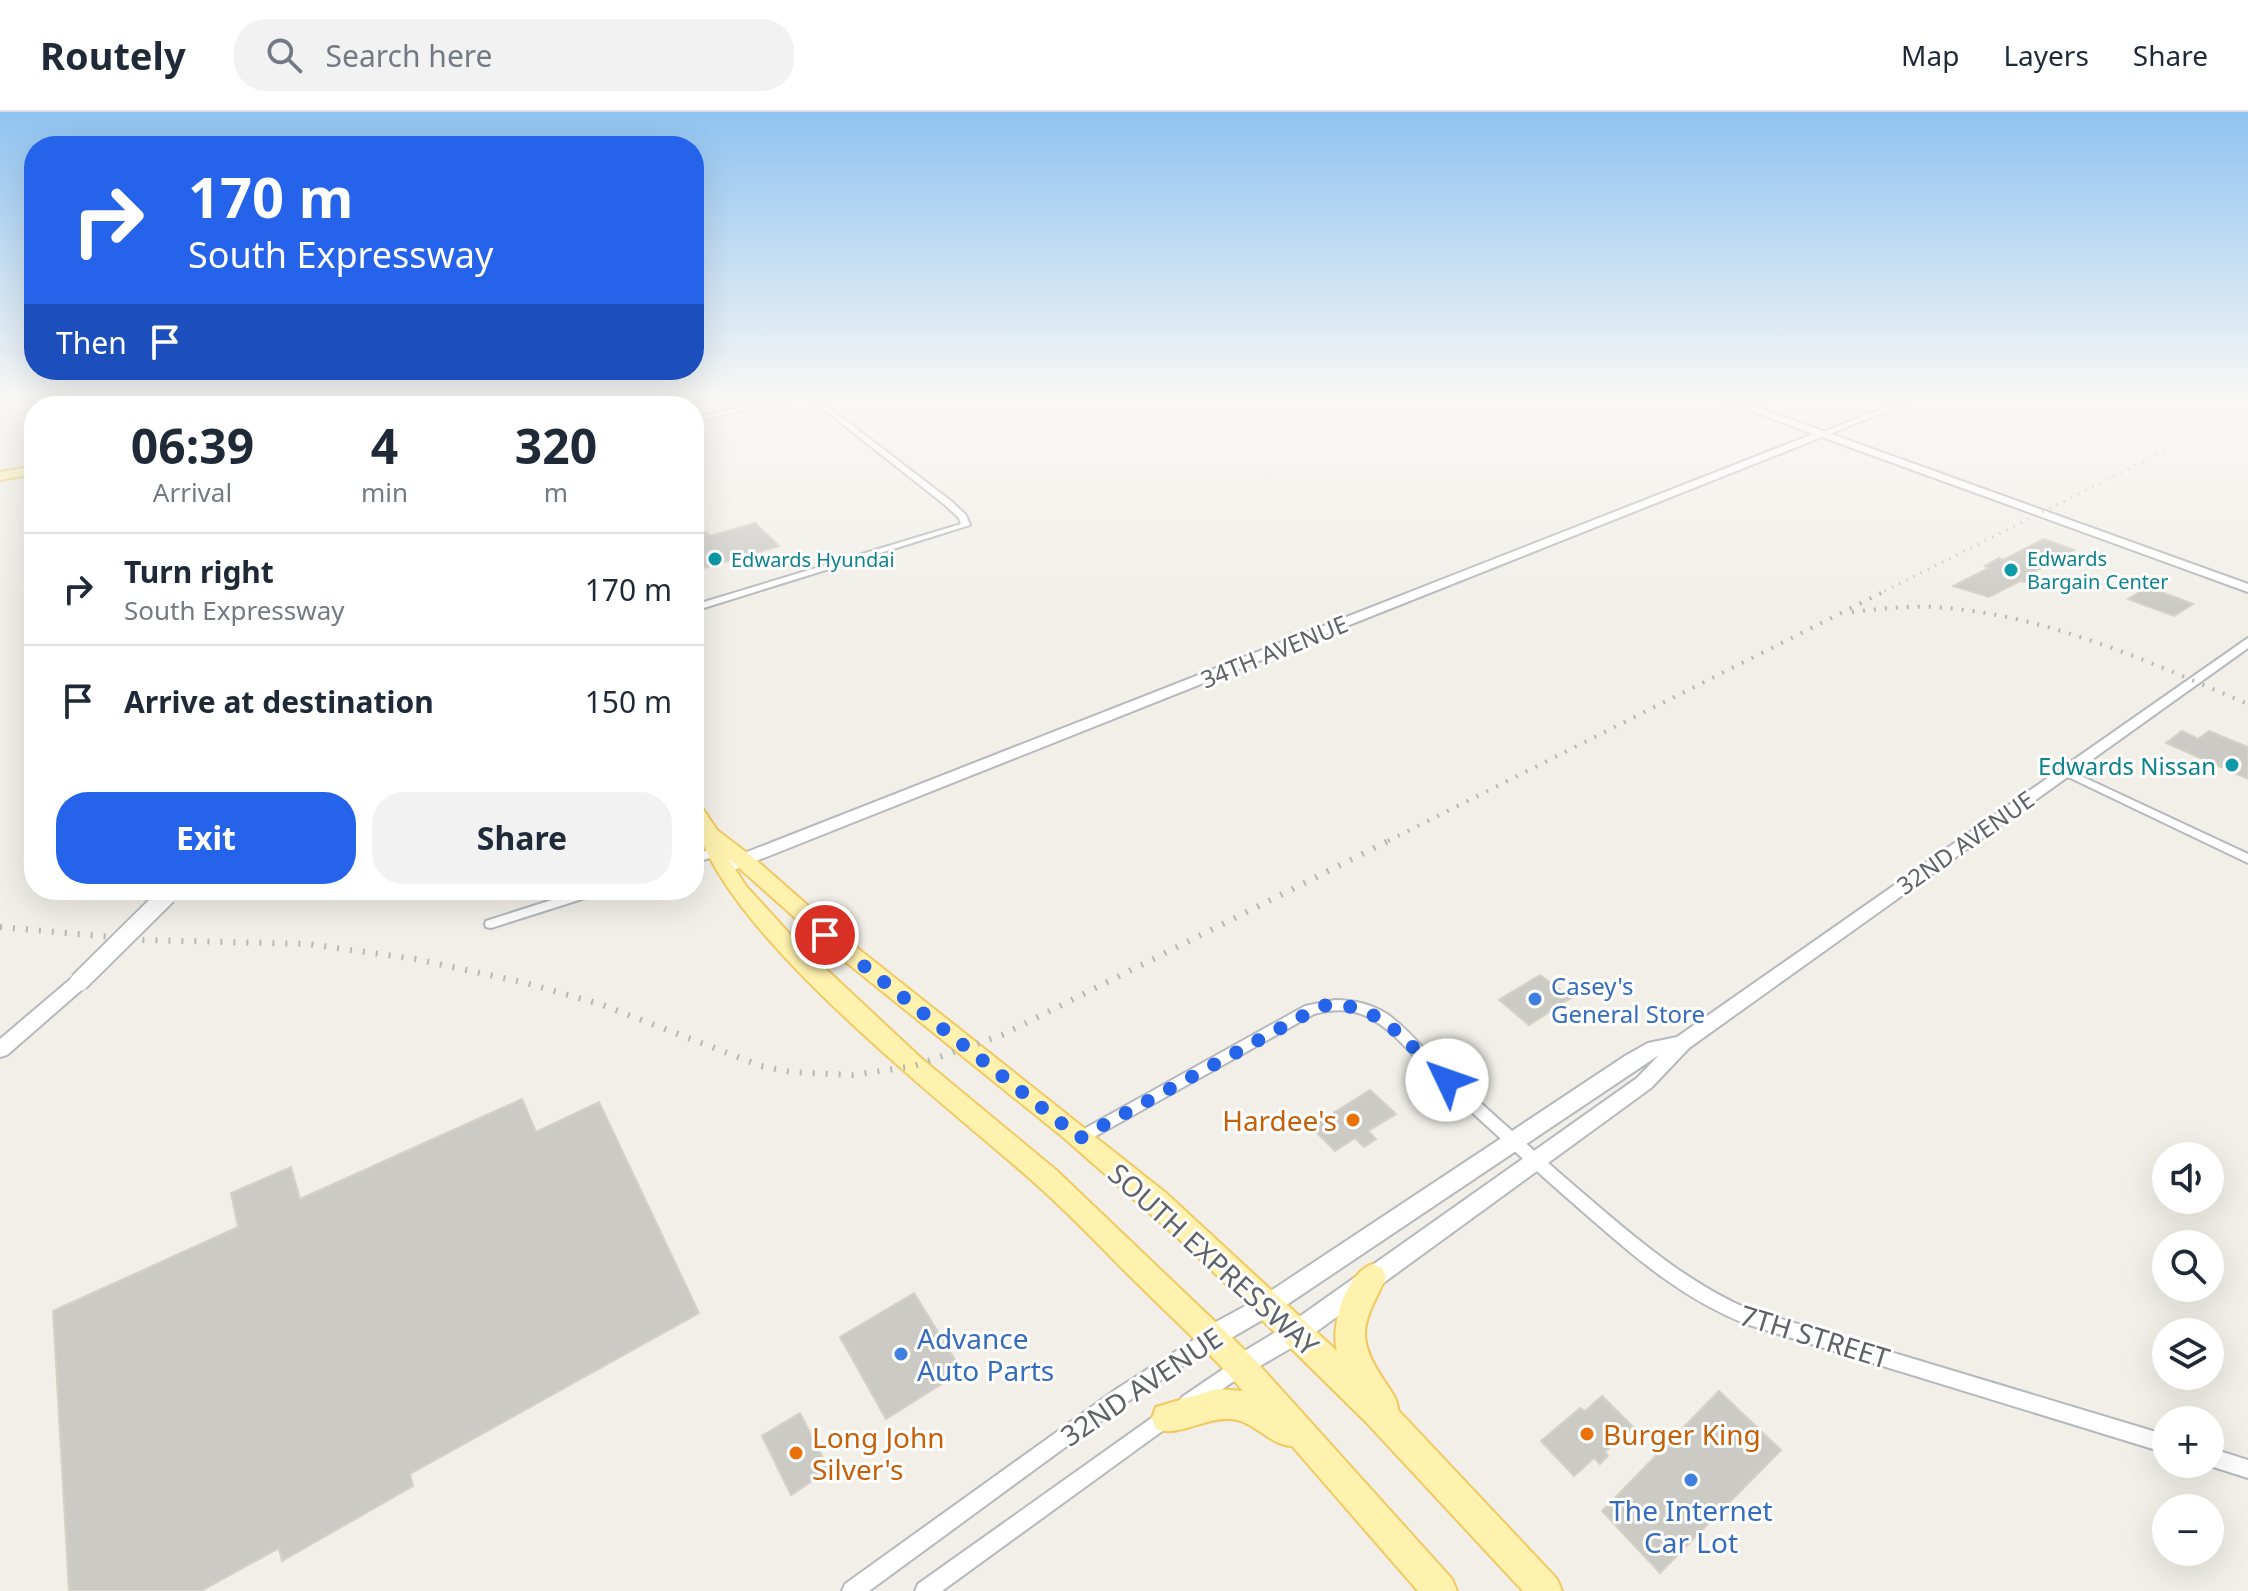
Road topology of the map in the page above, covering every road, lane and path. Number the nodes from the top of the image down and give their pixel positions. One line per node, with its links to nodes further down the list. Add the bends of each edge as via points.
1 (903, 468): 9 (street, via 948,503 966,525)
2 (1733, 468): 13 (street, 34TH AVENUE)
3 (1916, 468): 8 (street)
4 (24, 472): 5 (main road)
5 (0, 476)
6 (24, 479): 7 (main road)
7 (0, 483)
8 (2248, 588)
9 (704, 605)
10 (2248, 642): 11 (street, 32ND AVENUE)
11 (2064, 771): 15 (street); 19 (street, 32ND AVENUE)
12 (704, 824): 13 (main road, SOUTH EXPRESSWAY)
13 (725, 852): 14 (street); 21 (main road, SOUTH EXPRESSWAY); 27 (main road, SOUTH EXPRESSWAY, via 755,912 842,1001 1047,1178)
14 (704, 857)
15 (2248, 859)
16 (163, 900): 20 (street, bridge)
17 (566, 900): 18 (street)
18 (491, 924)
19 (1682, 1043): 22 (street, 32ND AVENUE, via 1655,1048 1632,1061); 23 (street, 32ND AVENUE, via 1644,1083)
20 (0, 1050)
21 (1080, 1138): 22 (street, 7TH STREET, via 1310,1010 1335,1004 1363,1008 1389,1024); 25 (main road, SOUTH EXPRESSWAY)
22 (1512, 1140): 23 (street, 7TH STREET); 25 (street, 32ND AVENUE)
23 (1533, 1161): 24 (street, 32ND AVENUE); 30 (street, 7TH STREET, via 1680,1284 1719,1306)
24 (1372, 1277): 26 (street, 32ND AVENUE); 31 (main road, via 1350,1317 1349,1345)
25 (1268, 1305): 26 (main road, SOUTH EXPRESSWAY); 27 (street, 32ND AVENUE)
26 (1297, 1332): 28 (street, 32ND AVENUE); 31 (main road, SOUTH EXPRESSWAY)
27 (1211, 1337): 28 (main road, SOUTH EXPRESSWAY); 35 (street, 32ND AVENUE)
28 (1241, 1366): 29 (street, 32ND AVENUE); 33 (main road, SOUTH EXPRESSWAY)
29 (1167, 1418): 33 (main road, via 1210,1405 1245,1405); 36 (street, 32ND AVENUE)
30 (2152, 1440)
31 (1413, 1450): 38 (main road, SOUTH EXPRESSWAY)
32 (2224, 1461): 34 (street)
33 (1330, 1463): 37 (main road, SOUTH EXPRESSWAY)
34 (2248, 1469)
35 (852, 1591)
36 (925, 1591)
37 (1440, 1591)
38 (1545, 1591)

